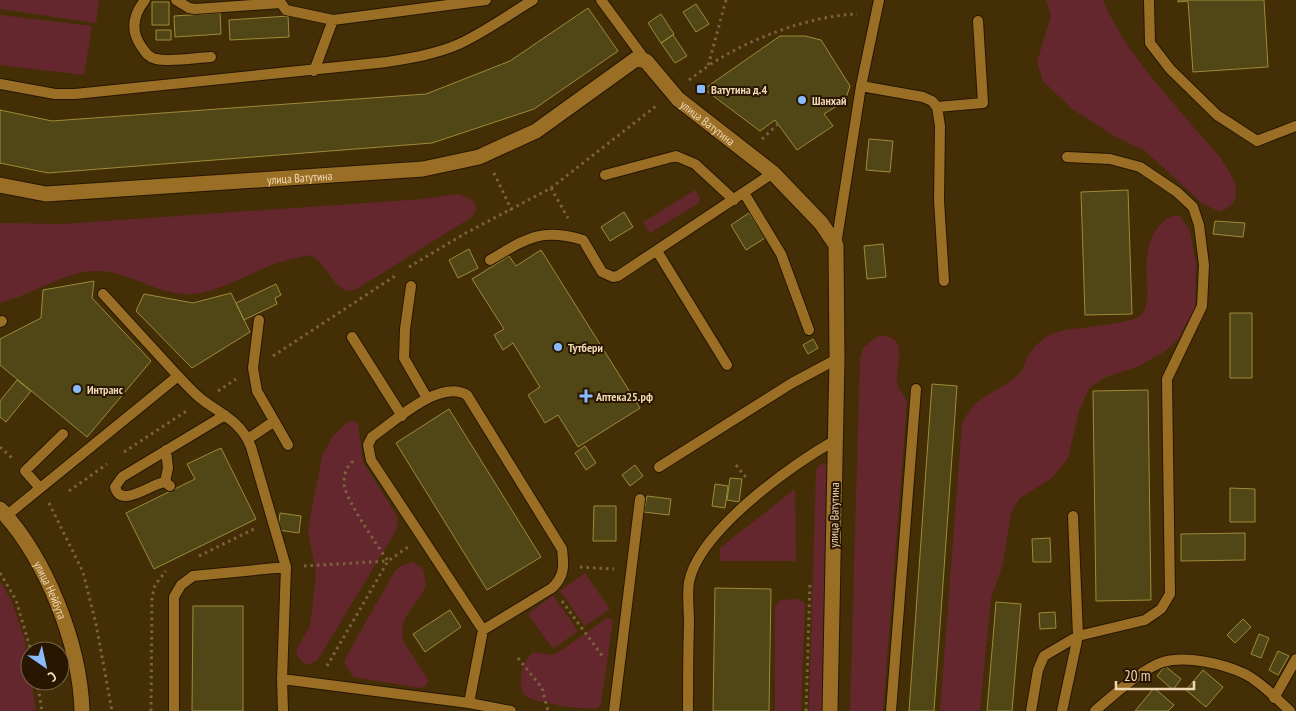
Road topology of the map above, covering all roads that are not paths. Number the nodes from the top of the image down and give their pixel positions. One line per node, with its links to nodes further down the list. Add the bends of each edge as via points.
1 (145, 0): 11 (lane, via 133,28 148,56 157,59)
2 (176, 0): 8 (lane, via 189,8)
3 (486, 0): 9 (lane)
4 (533, 0): 13 (lane, via 490,28 429,54)
5 (601, 0): 12 (lane)
6 (879, 0): 15 (lane)
7 (1149, 0): 17 (lane, via 1150,43 1170,69 1218,115 1257,141)
8 (280, 2): 9 (lane, via 286,10)
9 (333, 20): 13 (lane)
10 (978, 21): 16 (lane, via 983,103)
11 (211, 57)
12 (646, 61): 19 (street, улица Ватутина, via 675,96); 21 (street, улица Ватутина, via 636,59 536,131 486,154 423,169 46,194)
13 (314, 71): 14 (lane, via 75,94 55,94)
14 (0, 84)
15 (861, 86): 16 (lane, via 923,97); 24 (lane)
16 (938, 107): 27 (lane)
17 (1296, 126)
18 (1067, 157): 53 (lane, via 1110,159 1140,167 1177,192 1193,207 1204,264 1202,306 1166,379 1170,594 1161,609 1145,620)
19 (773, 174): 22 (lane); 24 (street, улица Ватутина, via 821,223)
20 (605, 175): 23 (lane, via 676,156 695,164)
21 (0, 185)
22 (744, 193): 23 (lane); 31 (lane, via 781,254)
23 (734, 200): 25 (lane)
24 (836, 245): 33 (street, улица Ватутина)
25 (657, 251): 26 (lane, via 613,278 602,272 583,240 562,234 527,238); 34 (lane)
26 (490, 260)
27 (944, 281)
28 (411, 286): 37 (lane, via 404,358)
29 (103, 294): 35 (lane)
30 (258, 320): 40 (lane, via 253,368 257,391)
31 (809, 330)
32 (352, 337): 39 (lane)
33 (838, 359): 43 (street, улица Ватутина); 46 (lane, via 792,383)
34 (727, 365)
35 (178, 376): 38 (lane, via 203,401); 47 (lane)
36 (916, 390): 65 (lane)
37 (427, 398): 39 (lane); 52 (lane, via 454,390 466,395 562,548 565,566 560,580)
38 (225, 414): 42 (lane, via 234,420); 45 (lane)
39 (402, 416): 52 (lane, via 372,437 368,445 370,460)
40 (273, 422): 42 (lane); 44 (lane)
41 (63, 434): 47 (lane, via 26,471)
42 (248, 439): 51 (lane)
43 (836, 440): 63 (lane, via 814,452 748,504 716,533 699,556 689,585); 64 (street, улица Ватутина)
44 (288, 445)
45 (166, 450): 45 (lane, via 122,478 115,487 117,494 122,498 128,497 157,483 167,484)
46 (659, 467)
47 (40, 488): 49 (lane)
48 (640, 500): 62 (lane)
49 (3, 512): 58 (street, улица Нейбута, via 21,536 54,594 71,648)
50 (1073, 516): 53 (lane)
51 (286, 566): 55 (lane); 59 (lane, via 193,576 181,585 174,597)
52 (483, 630): 57 (lane)
53 (1078, 636): 66 (lane, via 1044,656 1038,670); 67 (lane)
54 (1296, 659): 56 (lane)
55 (282, 679): 57 (lane); 60 (lane)
56 (1274, 698): 68 (lane, via 1246,675 1216,664 1192,660 1163,662 1122,687); 69 (lane)
57 (468, 703): 61 (lane)
58 (82, 711)
59 (174, 711)
60 (283, 711)
61 (511, 711)
62 (614, 711)
63 (688, 711)
64 (830, 711)
65 (890, 711)
66 (1031, 711)
67 (1062, 711)
68 (1095, 711)
69 (1290, 711)

